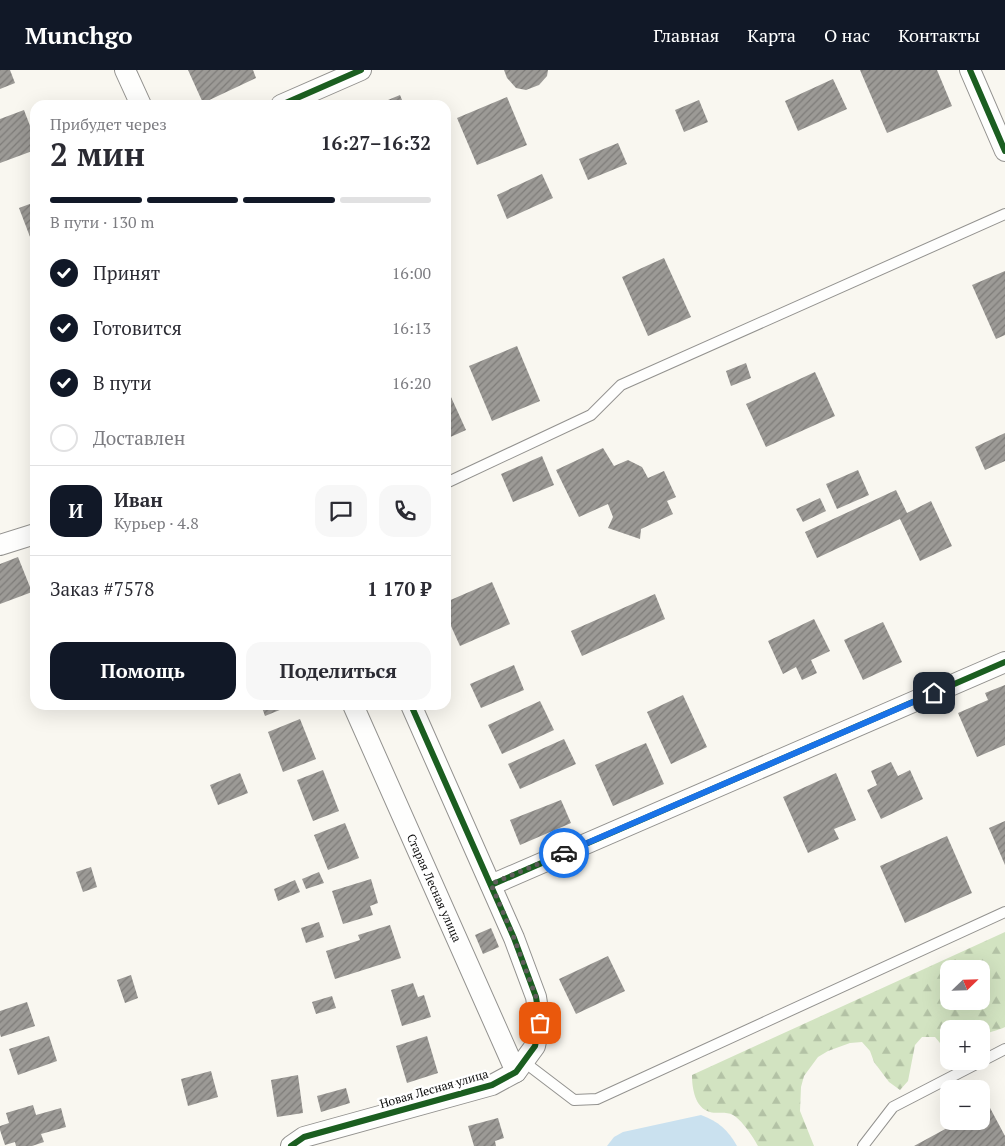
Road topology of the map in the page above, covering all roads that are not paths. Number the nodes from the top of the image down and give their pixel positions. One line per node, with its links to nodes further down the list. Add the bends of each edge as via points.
1 (125, 70): 4 (street)
2 (361, 70): 5 (street)
3 (970, 70): 6 (street)
4 (139, 100)
5 (292, 100)
6 (1005, 151)
7 (1005, 214): 8 (lane, via 621,385 591,415)
8 (451, 481)
9 (30, 536): 10 (street)
10 (0, 545)
11 (1005, 662): 14 (street)
12 (355, 710): 17 (street, Старая Лесная улица)
13 (413, 710): 14 (street)
14 (491, 884): 17 (street, via 536,997 540,1023 535,1046)
15 (1005, 912): 17 (lane, via 598,1099 574,1100 532,1068)
16 (1005, 1049): 19 (lane, via 893,1107)
17 (520, 1066): 18 (street, Новая Лесная улица, via 492,1085 304,1137)
18 (291, 1146)
19 (863, 1146)

